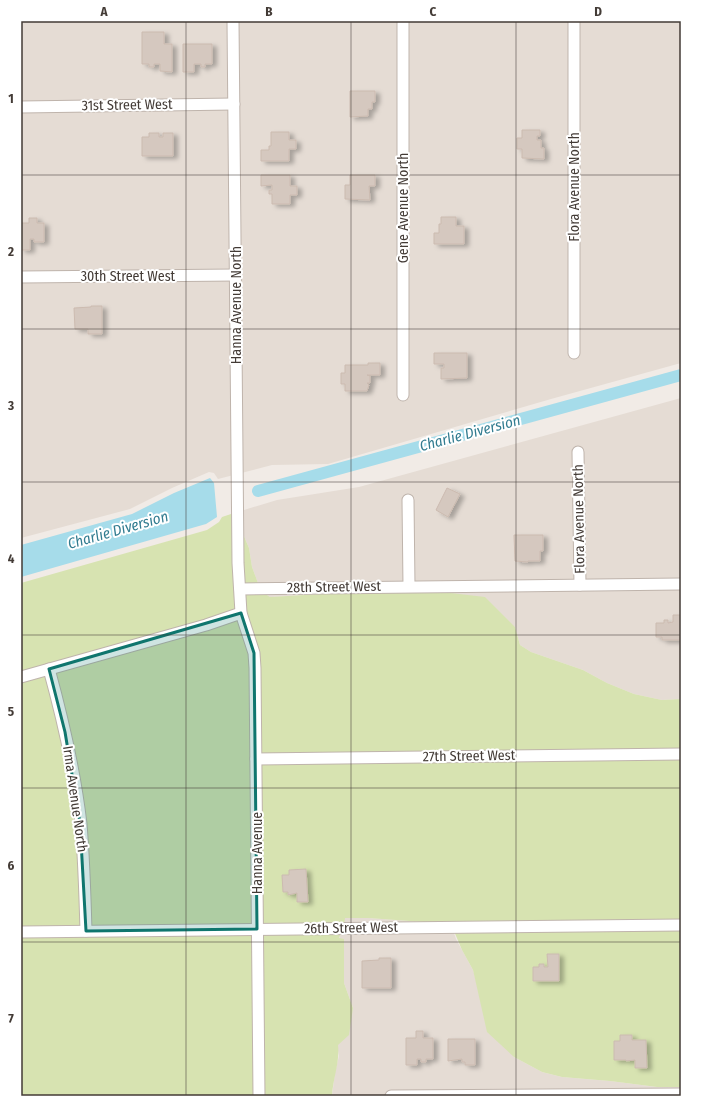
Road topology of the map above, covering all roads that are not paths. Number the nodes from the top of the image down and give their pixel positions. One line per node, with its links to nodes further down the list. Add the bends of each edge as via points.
1 (233, 21): 4 (street, Hanna Avenue North)
2 (403, 21): 9 (street, Gene Avenue North)
3 (574, 21): 8 (street, Flora Avenue North)
4 (234, 104): 5 (street, 31st Street West); 6 (street, Hanna Avenue North)
5 (21, 106)
6 (236, 276): 7 (street, 30th Street West); 15 (street, Hanna Avenue North)
7 (21, 277)
8 (574, 354)
9 (403, 395)
10 (578, 452): 13 (street, Flora Avenue North)
11 (408, 500): 14 (street)
12 (681, 584): 13 (street, 28th Street West)
13 (580, 585): 14 (street, 28th Street West)
14 (409, 586): 15 (street, 28th Street West)
15 (240, 589): 16 (street)
16 (241, 613): 17 (street); 20 (street, Hanna Avenue, via 254,653)
17 (49, 669): 18 (street); 23 (street, Irma Avenue North, via 65,732 80,823)
18 (21, 677)
19 (681, 754): 20 (street, 27th Street West)
20 (256, 759): 22 (street, Hanna Avenue)
21 (681, 925): 22 (street, 26th Street West)
22 (257, 929): 23 (street, 26th Street West); 26 (street, Hanna Avenue)
23 (86, 931): 24 (street, 26th Street West)
24 (21, 932)
25 (681, 1094): 27 (street)
26 (259, 1096)
27 (391, 1096)

